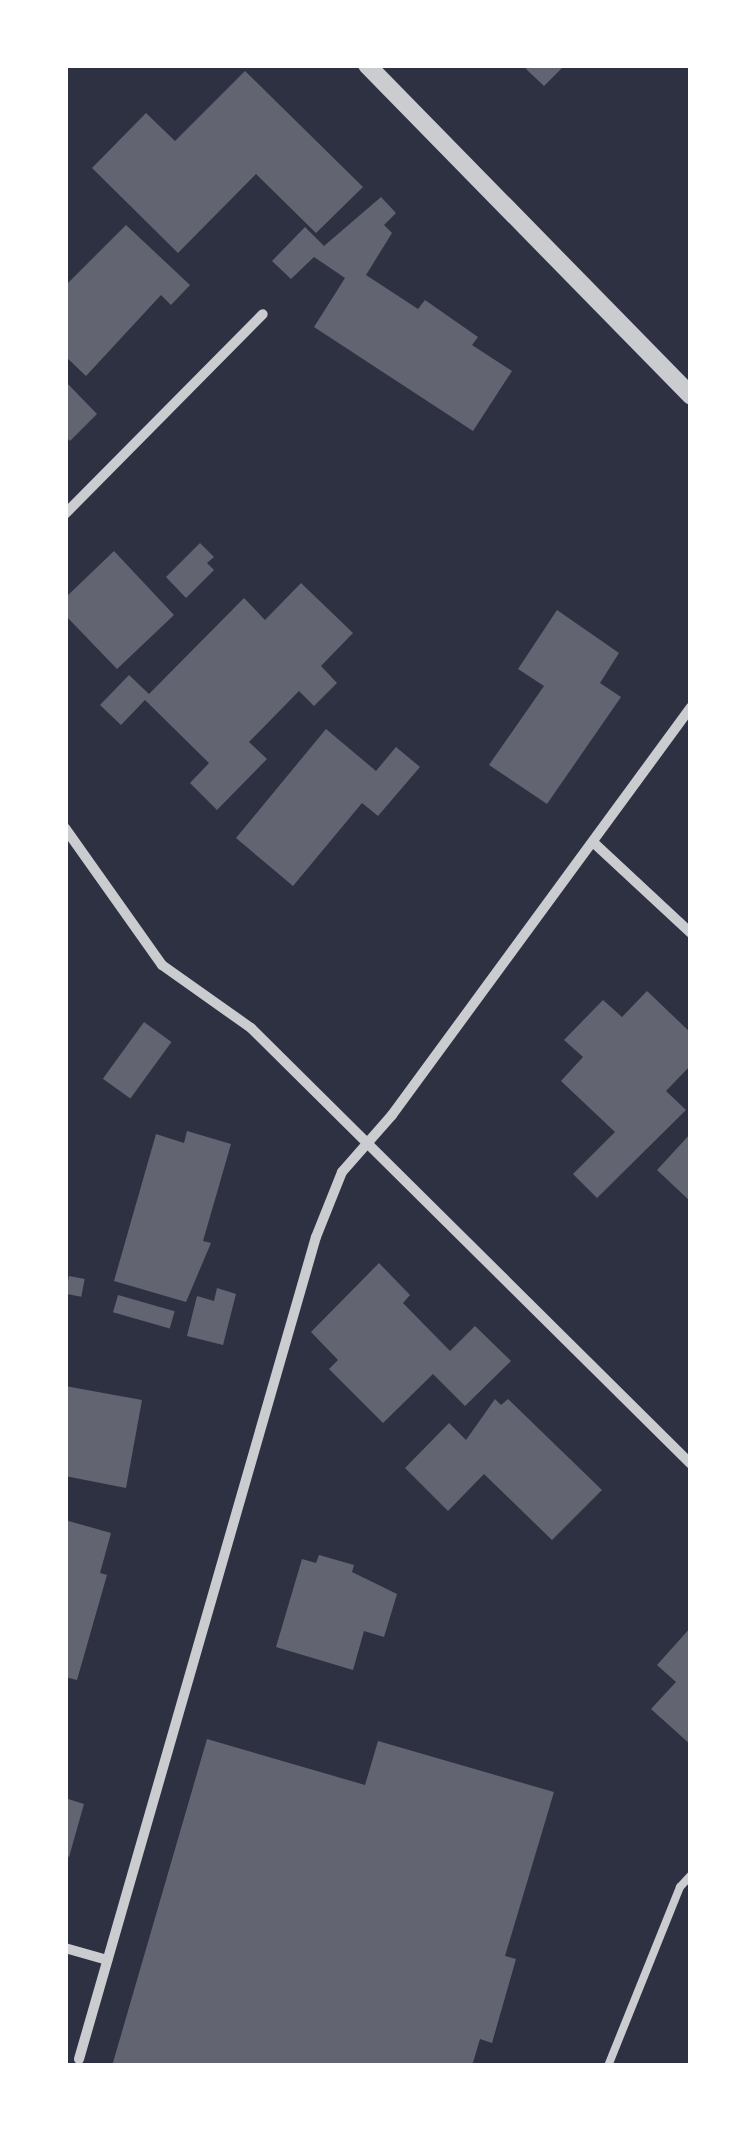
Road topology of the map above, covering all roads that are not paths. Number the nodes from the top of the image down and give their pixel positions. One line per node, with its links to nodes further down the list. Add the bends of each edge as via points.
1 (367, 65): 3 (street)
2 (264, 314): 4 (street)
3 (691, 396)
4 (65, 514)
5 (691, 707): 7 (street)
6 (65, 828): 9 (street, via 162,964 240,1018)
7 (594, 843): 8 (street); 9 (street)
8 (691, 933)
9 (366, 1145): 10 (street); 13 (street, via 342,1172 316,1238)
10 (691, 1464)
11 (691, 1875): 15 (lane, via 680,1887)
12 (65, 1948): 13 (street)
13 (107, 1960): 14 (street)
14 (79, 2058)
15 (608, 2066)

